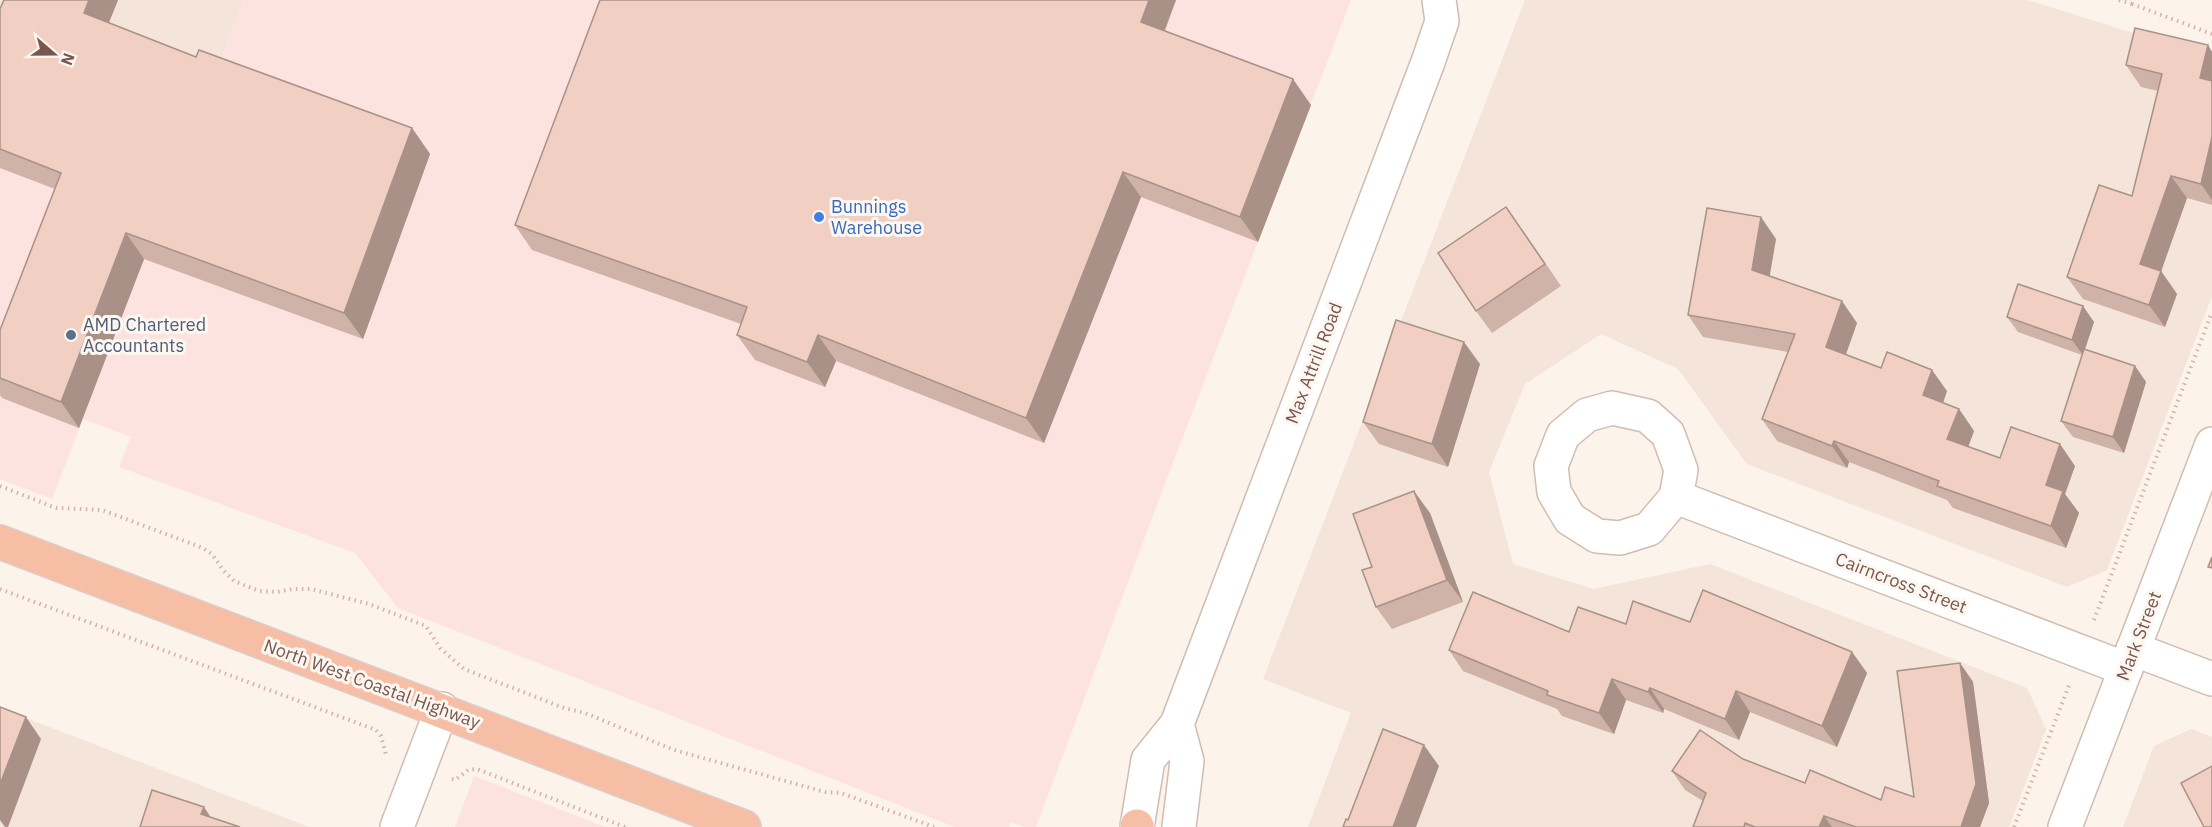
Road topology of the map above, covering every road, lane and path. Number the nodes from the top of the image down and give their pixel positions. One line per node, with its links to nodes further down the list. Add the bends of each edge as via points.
1 (1439, 0): 16 (street, Max Attrill Road, via 1442,21 1428,62)
2 (2119, 0): 3 (path)
3 (2133, 2): 4 (path)
4 (2212, 34)
5 (2212, 312): 11 (path)
6 (2212, 444): 12 (street, Mark Street)
7 (0, 486): 22 (path, via 56,508 102,510 203,548 234,581 259,591 311,589 417,622 426,626 440,648 464,669 674,750 825,792 841,793)
8 (1676, 498): 12 (street, Cairncross Street)
9 (0, 542): 15 (highway, North West Coastal Highway)
10 (0, 589): 17 (path, via 376,730)
11 (2092, 626)
12 (2130, 659): 13 (street, Cairncross Street); 26 (street, Mark Street)
13 (2212, 679)
14 (2069, 684): 25 (path)
15 (442, 709): 19 (street); 21 (highway, North West Coastal Highway)
16 (1177, 724): 23 (street, Max Attrill Road, via 1148,760); 24 (street, via 1187,761)
17 (386, 757)
18 (455, 780): 20 (path, via 468,770 477,769)
19 (397, 827)
20 (625, 827)
21 (744, 827)
22 (934, 827)
23 (1137, 827)
24 (1179, 827)
25 (2014, 827)
26 (2065, 827)

